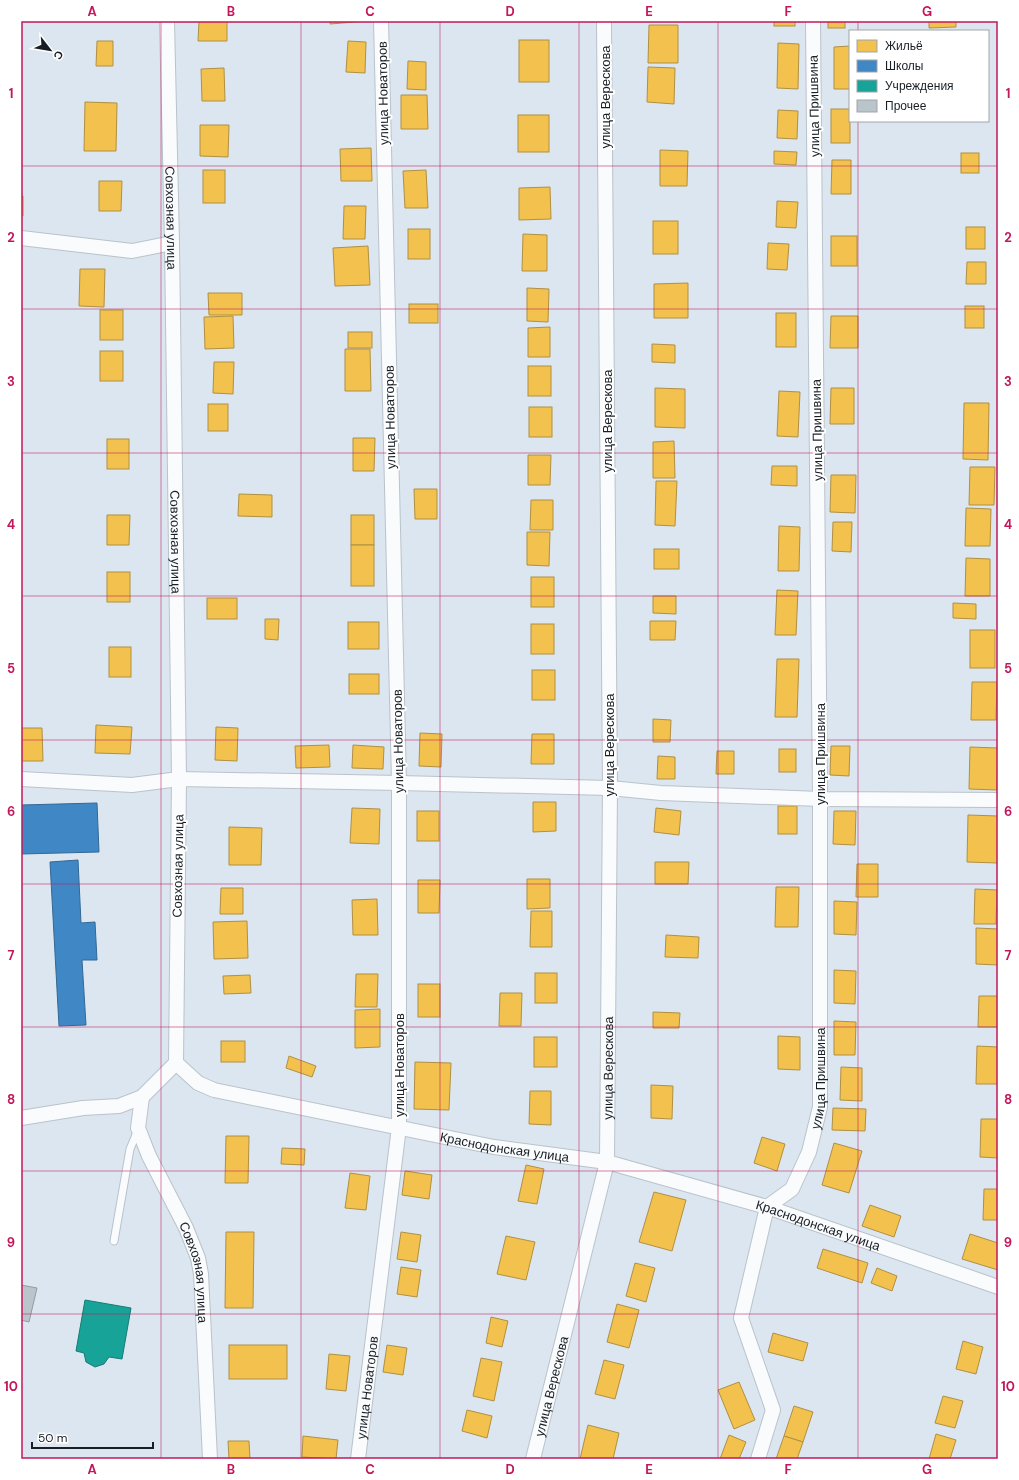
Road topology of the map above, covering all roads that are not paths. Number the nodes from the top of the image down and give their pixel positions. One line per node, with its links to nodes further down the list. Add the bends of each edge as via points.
1 (167, 21): 6 (street, Совхозная улица)
2 (381, 21): 9 (street, улица Новаторов)
3 (604, 21): 10 (street, улица Верескова)
4 (813, 21): 11 (street, улица Пришвина)
5 (21, 238): 6 (street, via 132,251)
6 (172, 243): 8 (street, Совхозная улица)
7 (21, 779): 8 (street, via 132,785)
8 (179, 779): 9 (street); 13 (street, Совхозная улица)
9 (399, 783): 10 (street); 16 (street, улица Новаторов)
10 (610, 788): 11 (street, via 661,793); 18 (street, улица Верескова)
11 (820, 799): 12 (street); 19 (street, улица Пришвина, via 820,1107 809,1152 792,1189)
12 (998, 800)
13 (176, 1063): 14 (street); 16 (street, Краснодонская улица, via 198,1083 214,1090)
14 (142, 1097): 15 (street, via 119,1106 83,1108); 17 (street, Совхозная улица)
15 (21, 1118)
16 (399, 1127): 18 (street, Краснодонская улица, via 494,1147); 23 (street, улица Новаторов)
17 (138, 1128): 20 (lane, via 130,1149); 22 (street, Совхозная улица, via 148,1156 186,1228 198,1258 201,1274)
18 (607, 1162): 19 (street, Краснодонская улица); 24 (street, улица Верескова)
19 (767, 1207): 21 (street, Краснодонская улица); 25 (street, via 741,1318 773,1410)
20 (114, 1241)
21 (998, 1287)
22 (210, 1459)
23 (358, 1459)
24 (533, 1459)
25 (758, 1459)

